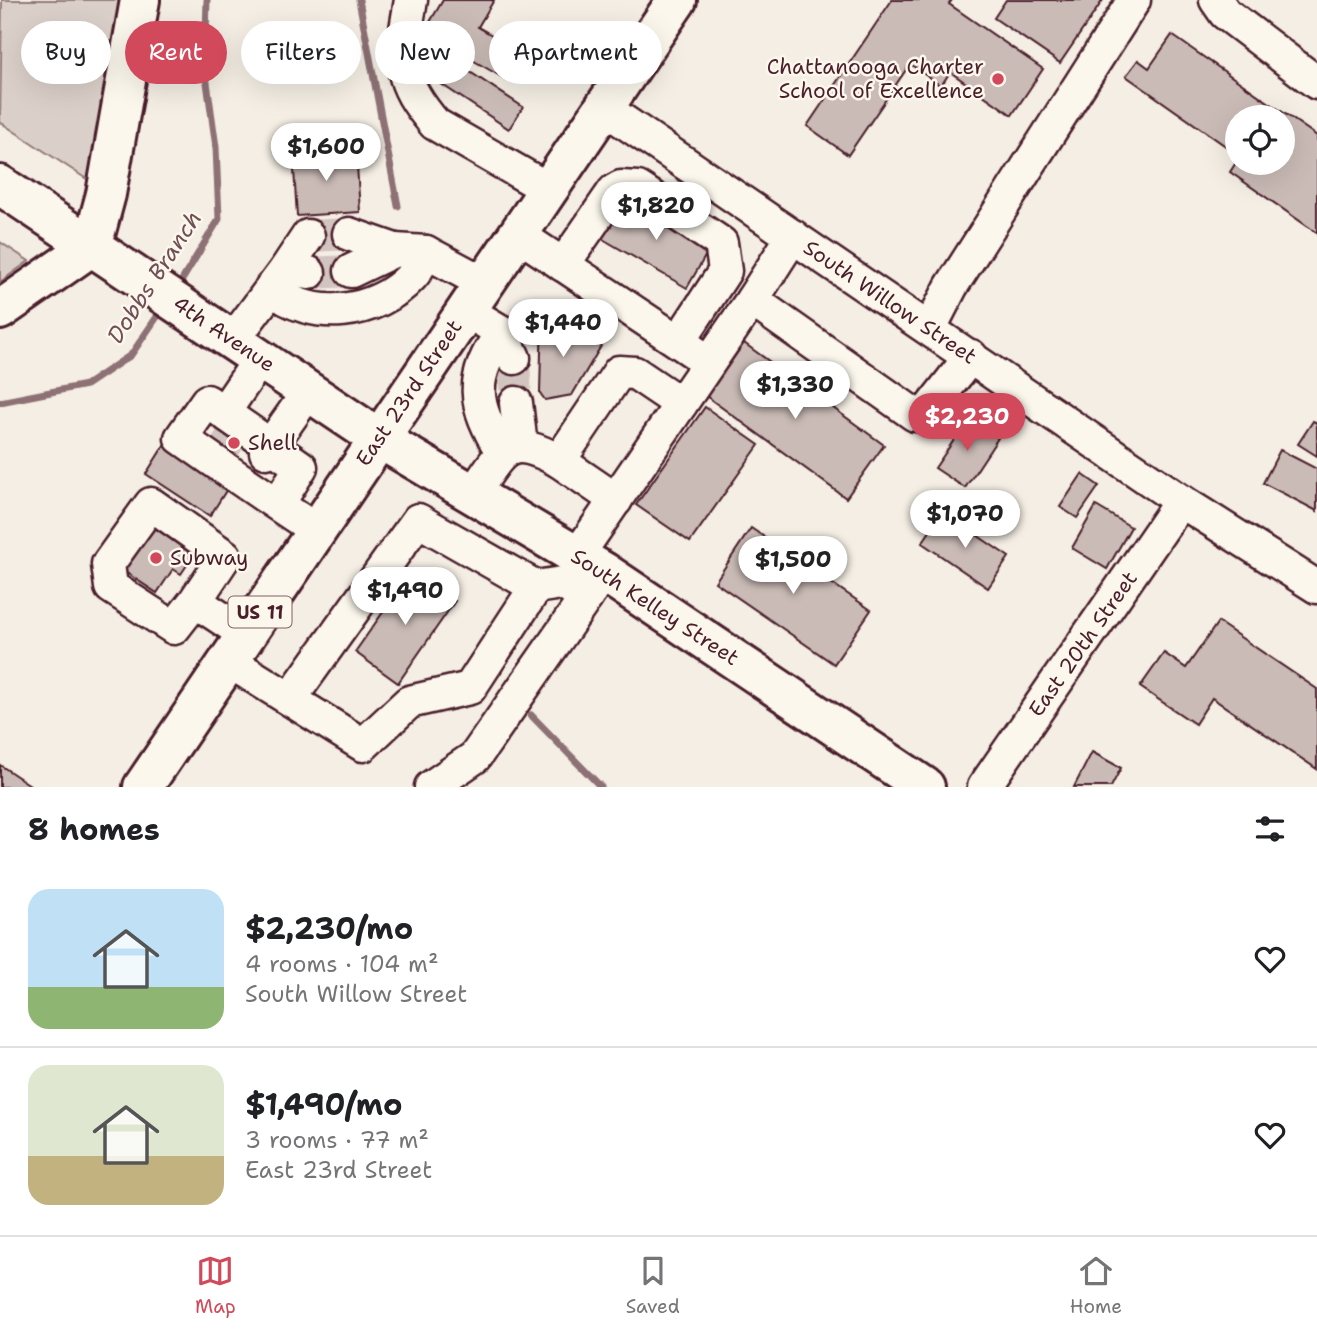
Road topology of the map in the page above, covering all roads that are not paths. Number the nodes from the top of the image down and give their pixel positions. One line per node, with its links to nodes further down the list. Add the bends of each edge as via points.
1 (140, 0): 14 (main road, via 106,194)
2 (411, 0): 9 (street, via 404,77 422,108 435,124)
3 (677, 0): 7 (main road, East 23rd Street / US 11)
4 (1134, 0): 23 (street, via 951,287)
5 (1216, 0): 6 (street, via 1224,13)
6 (1317, 83)
7 (604, 108): 9 (main road, East 23rd Street / US 11); 13 (street, South Willow Street)
8 (0, 185): 14 (main road, 4th Avenue)
9 (548, 189): 11 (main road, East 23rd Street / US 11)
10 (349, 234): 15 (street)
11 (517, 234): 17 (street); 20 (main road, East 23rd Street / US 11)
12 (308, 236): 19 (street)
13 (793, 236): 21 (street); 23 (street, South Willow Street)
14 (92, 246): 22 (main road); 25 (main road, 4th Avenue)
15 (395, 250): 16 (street); 18 (street)
16 (426, 252): 19 (street, via 413,275 364,308 339,311 287,301); 20 (street)
17 (563, 265): 24 (street); 24 (street, via 614,191 638,188 721,243 725,271)
18 (351, 271)
19 (289, 277): 25 (street)
20 (475, 297): 32 (main road, East 23rd Street / US 11); 33 (street, via 508,345 486,355 477,382 485,423)
21 (752, 300): 26 (street, via 915,415 928,411); 27 (street)
22 (0, 310)
23 (930, 328): 26 (street, South Willow Street)
24 (680, 341): 27 (street)
25 (247, 350): 28 (main road, 4th Avenue); 31 (street)
26 (971, 356): 37 (street, South Willow Street)
27 (710, 362): 30 (street)
28 (309, 391): 32 (main road, 4th Avenue); 35 (street)
29 (516, 403): 33 (street)
30 (681, 404): 34 (street, via 635,373 619,372); 36 (street)
31 (227, 437): 35 (street); 35 (street)
32 (378, 438): 38 (main road, South Kelley Street); 40 (main road, East 23rd Street / US 11)
33 (511, 449): 34 (street, via 533,446); 38 (street)
34 (559, 461): 36 (street)
35 (258, 464): 39 (street); 39 (street, via 301,467)
36 (616, 500): 42 (street)
37 (1181, 501): 44 (street, South Willow Street); 51 (street, East 20th Street)
38 (487, 503): 41 (street); 42 (main road, South Kelley Street)
39 (278, 504): 40 (street)
40 (316, 530): 46 (main road, East 23rd Street / US 11)
41 (478, 553): 43 (street); 47 (street, via 418,520)
42 (589, 575): 43 (street); 49 (street, via 475,757); 50 (main road, South Kelley Street)
43 (536, 587): 47 (street, via 470,688 409,702 363,745)
44 (1317, 587)
45 (195, 601): 46 (street)
46 (236, 647): 47 (street); 48 (main road, East 23rd Street / US 11)
47 (290, 699)
48 (143, 787)
49 (432, 787)
50 (925, 787)
51 (984, 787)

